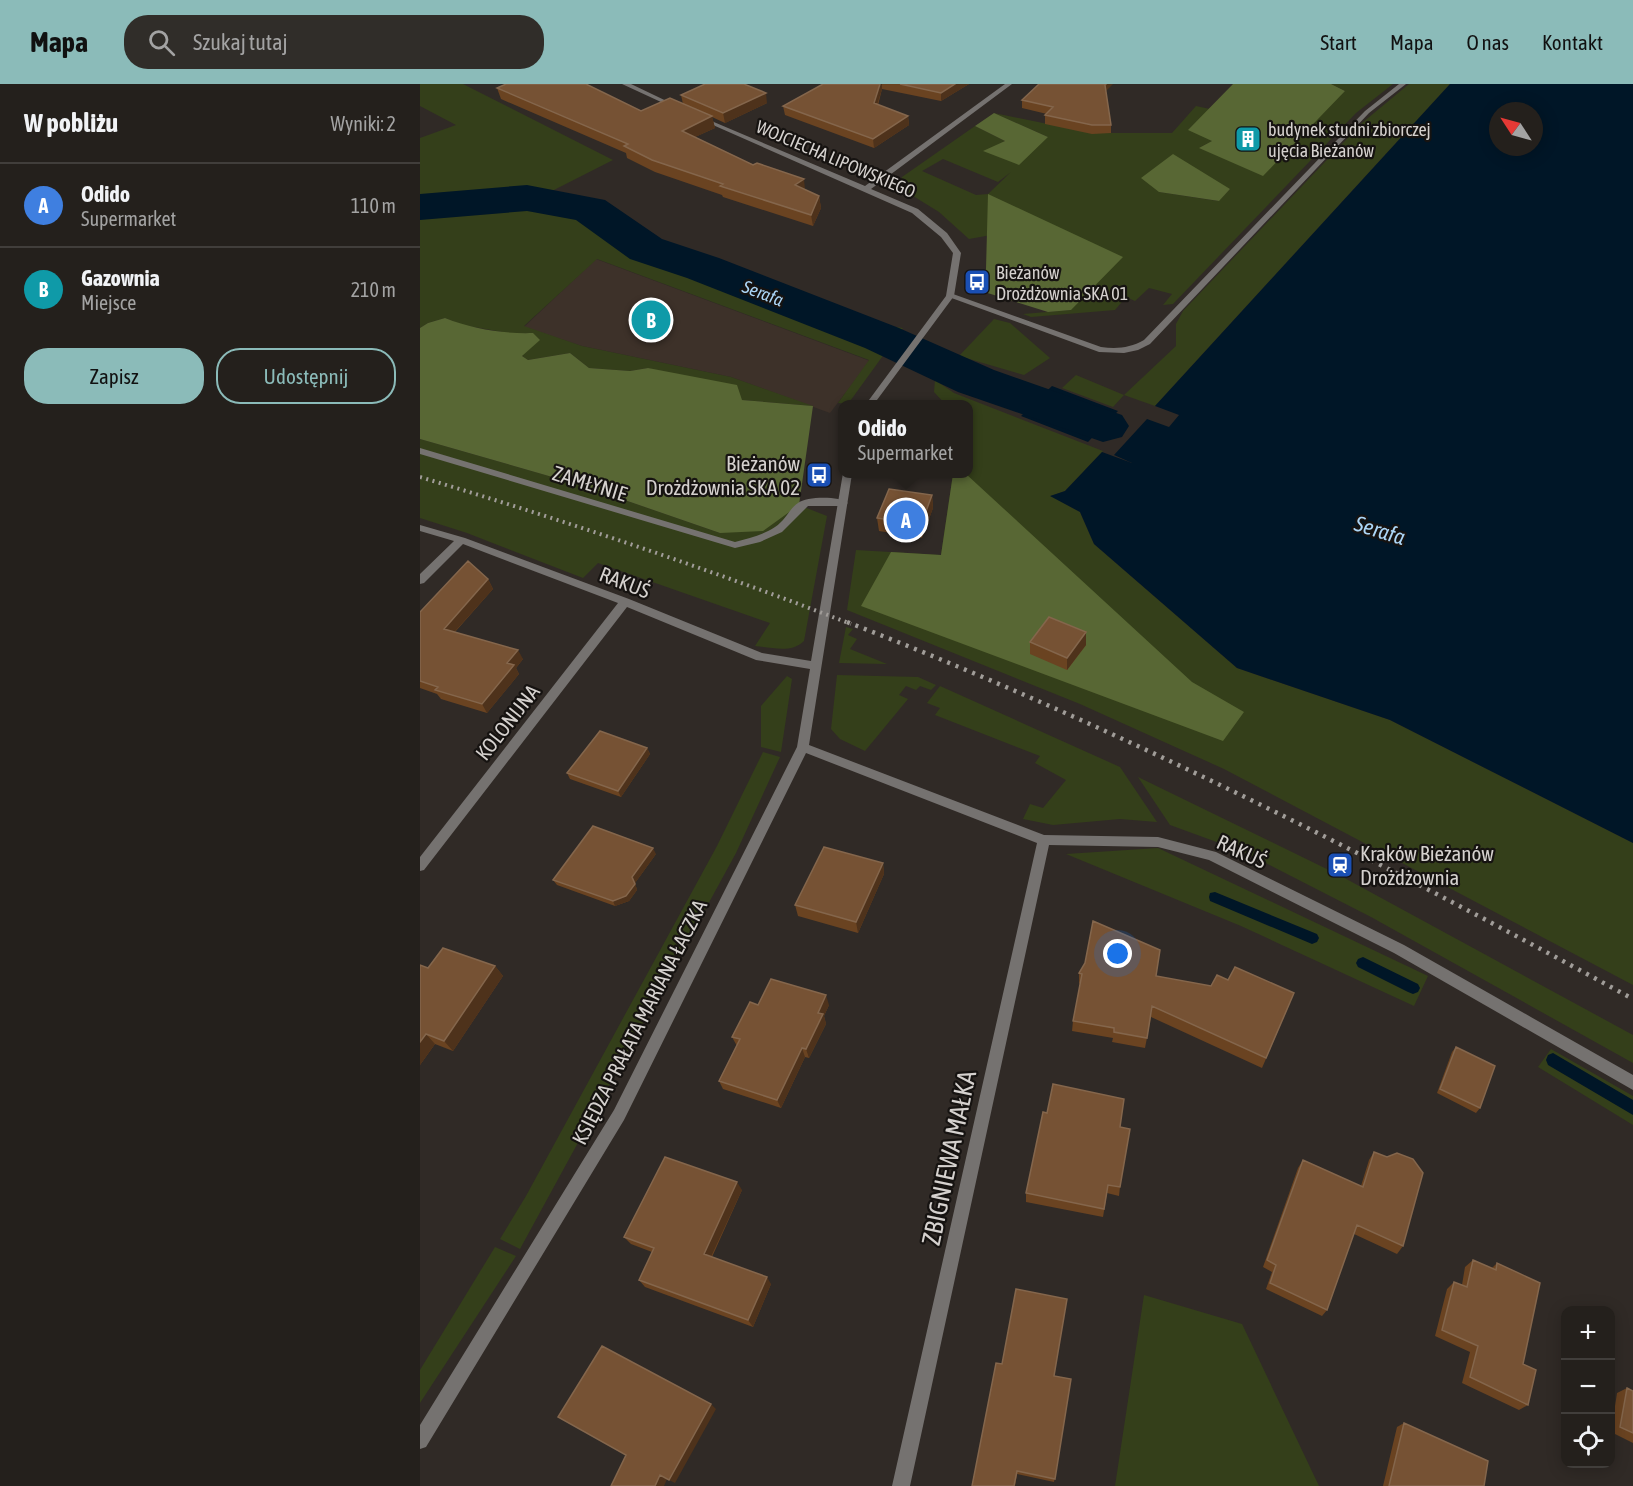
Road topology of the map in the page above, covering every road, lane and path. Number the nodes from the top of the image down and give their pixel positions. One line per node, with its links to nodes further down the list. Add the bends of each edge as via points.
1 (625, 84): 4 (street, WOJCIECHA LIPOWSKIEGO)
2 (1009, 84): 4 (street)
3 (1403, 84): 5 (street, via 1367,112 1138,347 1125,351 1099,349)
4 (866, 189): 5 (street, WOJCIECHA LIPOWSKIEGO, via 915,211 944,235 957,253)
5 (950, 296): 6 (street, WOJCIECHA LIPOWSKIEGO)
6 (873, 400)
7 (420, 452): 9 (street, ZAMŁYNIE, via 735,545 771,533 791,520 803,504)
8 (846, 478): 9 (street)
9 (843, 503): 14 (street)
10 (420, 528): 11 (street, RAKUŚ)
11 (461, 540): 12 (street); 13 (street, RAKUŚ)
12 (420, 580)
13 (625, 602): 14 (street, RAKUŚ, via 760,657); 17 (street, KOLONIJNA)
14 (816, 666): 15 (street, KSIĘDZA PRAŁATA MARIANA ŁACZKA)
15 (803, 747): 16 (street, RAKUŚ); 19 (street, KSIĘDZA PRAŁATA MARIANA ŁACZKA, via 619,1115)
16 (1044, 840): 18 (street, RAKUŚ, via 1158,842 1212,856 1399,950); 20 (street, ZBIGNIEWA MAŁKA)
17 (420, 866)
18 (1633, 1083)
19 (420, 1441)
20 (901, 1486)

